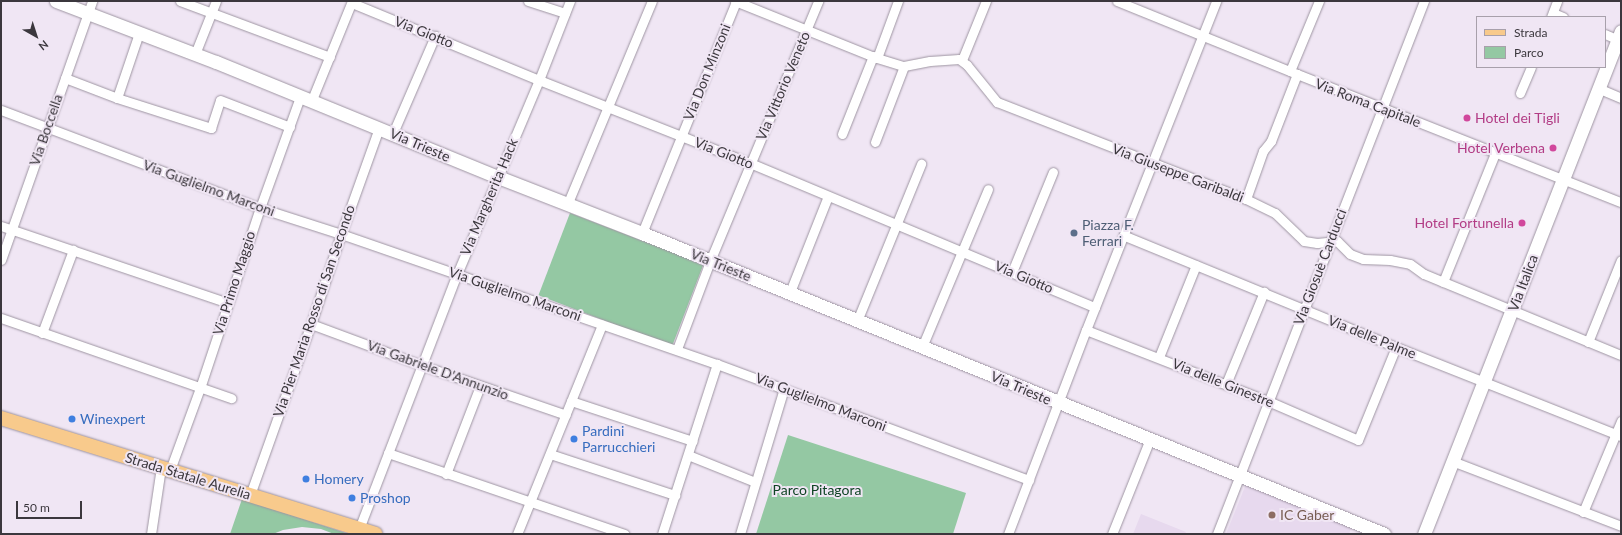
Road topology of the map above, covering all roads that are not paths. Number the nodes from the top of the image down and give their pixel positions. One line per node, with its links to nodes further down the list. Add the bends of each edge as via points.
1 (56, 1): 17 (street, Via Trieste)
2 (180, 1): 18 (street)
3 (216, 1): 18 (street)
4 (528, 1): 19 (street)
5 (570, 1): 19 (street, Via Margherita Hack)
6 (652, 1): 41 (street)
7 (736, 1): 21 (street); 49 (street, Via Don Minzoni)
8 (818, 1): 21 (street, Via Vittorio Veneto)
9 (898, 1): 29 (street)
10 (986, 1): 30 (street)
11 (1117, 1): 25 (street, Via Roma Capitale)
12 (1216, 1): 25 (street)
13 (1318, 1): 33 (street)
14 (1424, 1): 42 (street, Via Giosuè Carducci)
15 (1557, 1): 20 (street)
16 (352, 2): 24 (street, Via Giotto); 28 (street, Via Primo Maggio)
17 (90, 7): 22 (street, Via Trieste); 34 (street, Via Boccella)
18 (212, 13): 27 (street); 28 (street)
19 (565, 13): 35 (street, Via Margherita Hack)
20 (1552, 15)
21 (807, 30): 29 (street); 52 (street, Via Vittorio Veneto)
22 (139, 33): 27 (street, Via Trieste); 38 (street)
23 (1606, 34): 26 (street)
24 (435, 36): 35 (street, Via Giotto); 47 (street)
25 (1203, 36): 33 (street, Via Roma Capitale); 54 (street)
26 (1620, 37): 36 (street, Via Italica)
27 (195, 54): 40 (street, Via Trieste)
28 (330, 57): 40 (street, Via Primo Maggio)
29 (875, 57): 31 (street); 48 (street)
30 (962, 60): 31 (street); 54 (street, Via Giuseppe Garibaldi, via 997,102)
31 (904, 66): 50 (street)
32 (1531, 68): 37 (street)
33 (1294, 73): 42 (street, Via Roma Capitale); 60 (street, via 1272,141 1263,152)
34 (65, 78): 38 (street); 44 (street, Via Boccella)
35 (539, 80): 41 (street, Via Giotto); 56 (street, Via Margherita Hack)
36 (1600, 89): 39 (street); 57 (street, Via Italica)
37 (1520, 93)
38 (117, 98): 45 (street, via 211,128 220,100)
39 (1621, 98)
40 (306, 99): 45 (street, Via Primo Maggio); 46 (street, Via Trieste)
41 (608, 106): 49 (street, Via Giotto); 62 (street)
42 (1382, 108): 51 (street, Via Roma Capitale); 70 (street, Via Giosuè Carducci)
43 (1, 110): 44 (street, Via Guglielmo Marconi)
44 (48, 127): 63 (street, Via Guglielmo Marconi); 66 (street, Via Boccella)
45 (290, 127): 63 (street, Via Primo Maggio)
46 (379, 128): 47 (street, Via Trieste); 68 (street, Via Pier Maria Rosso di San Secondo)
47 (392, 133): 56 (street, Via Trieste)
48 (842, 134)
49 (681, 135): 52 (street, Via Giotto); 67 (street, Via Don Minzoni)
50 (875, 142)
51 (1496, 153): 57 (street, Via Roma Capitale); 79 (street)
52 (750, 163): 59 (street, Via Giotto); 74 (street, Via Vittorio Veneto)
53 (921, 164): 64 (street)
54 (1153, 164): 60 (street, Via Giuseppe Garibaldi); 69 (street)
55 (1053, 172): 77 (street)
56 (498, 178): 62 (street, Via Trieste); 78 (street, Via Margherita Hack)
57 (1563, 179): 61 (street, Via Roma Capitale); 85 (street, Via Italica)
58 (988, 189): 72 (street)
59 (828, 196): 64 (street, Via Giotto); 80 (street)
60 (1246, 199): 70 (street, Via Giuseppe Garibaldi, via 1275,213 1304,241)
61 (1621, 202)
62 (567, 205): 67 (street, Via Trieste)
63 (260, 208): 68 (street, Via Guglielmo Marconi); 82 (street, Via Primo Maggio)
64 (896, 224): 72 (street, Via Giotto); 87 (street)
65 (1, 226): 66 (street)
66 (11, 230): 71 (street); 73 (street, Via Boccella)
67 (642, 233): 74 (street, Via Trieste)
68 (341, 234): 78 (street, Via Guglielmo Marconi); 88 (street, Via Pier Maria Rosso di San Secondo)
69 (1125, 236): 76 (street, Via delle Palme); 83 (street)
70 (1330, 241): 79 (street, via 1337,241 1350,254 1363,259 1410,264 1424,274); 84 (street, Via Giosuè Carducci)
71 (73, 250): 82 (street); 91 (street)
72 (962, 251): 77 (street, Via Giotto); 93 (street)
73 (1, 260)
74 (710, 260): 80 (street, Via Trieste); 95 (street, Via Vittorio Veneto)
75 (1621, 260): 92 (street)
76 (1196, 265): 81 (street, Via delle Palme); 97 (street)
77 (1012, 272): 83 (street, Via Giotto)
78 (457, 274): 89 (street, Via Guglielmo Marconi); 99 (street, Via Margherita Hack)
79 (1444, 282): 85 (street)
80 (790, 292): 87 (street, Via Trieste)
81 (1264, 292): 84 (street, Via delle Palme); 101 (street)
82 (228, 303): 103 (street, Via Primo Maggio)
83 (1095, 308): 90 (street)
84 (1304, 309): 94 (street, Via delle Palme); 107 (street, Via Giosuè Carducci)
85 (1512, 311): 92 (street); 100 (street, Via Italica)
86 (1, 318): 91 (street)
87 (858, 321): 93 (street, Via Trieste)
88 (311, 324): 99 (street, Via Gabriele D'Annunzio); 124 (street, Via Pier Maria Rosso di San Secondo)
89 (602, 325): 95 (street, Via Guglielmo Marconi); 106 (street)
90 (1086, 330): 97 (street, Via delle Ginestre); 108 (street)
91 (42, 333): 103 (street)
92 (1588, 342): 96 (street)
93 (922, 347): 108 (street, Via Trieste)
94 (1396, 347): 100 (street, Via delle Palme); 107 (street, Via delle Ginestre, via 1358,440)
95 (677, 349): 98 (street, Via Guglielmo Marconi)
96 (1621, 354)
97 (1159, 357): 101 (street, Via delle Ginestre)
98 (717, 364): 104 (street, Via Guglielmo Marconi); 114 (street)
99 (421, 365): 102 (street, Via Gabriele D'Annunzio); 115 (street, Via Margherita Hack)
100 (1484, 381): 112 (street, Via delle Palme); 118 (street, Via Italica)
101 (1226, 384): 107 (street, Via delle Ginestre)
102 (480, 386): 109 (street, Via Gabriele D'Annunzio); 120 (street)
103 (200, 388): 105 (street); 119 (street, Via Primo Maggio)
104 (784, 388): 122 (street, Via Guglielmo Marconi); 123 (street)
105 (231, 398)
106 (571, 401): 109 (street); 114 (street)
107 (1268, 401): 121 (street, Via Giosuè Carducci)
108 (1059, 404): 113 (street, Via Trieste); 122 (street)
109 (566, 415): 116 (street)
110 (1, 418): 119 (main road, Strada Statale Aurelia)
111 (1621, 421): 112 (street)
112 (1618, 435): 127 (street)
113 (1150, 439): 121 (street, Via Trieste); 139 (street)
114 (693, 442): 117 (street)
115 (388, 453): 120 (street); 130 (street, Via Margherita Hack)
116 (550, 454): 125 (street); 126 (street)
117 (688, 455): 123 (street); 125 (street)
118 (1452, 461): 127 (street); 142 (street, Via Italica)
119 (166, 469): 124 (main road, Strada Statale Aurelia); 131 (street, Via Primo Maggio)
120 (446, 474): 126 (street)
121 (1241, 476): 140 (street, Via Giosuè Carducci); 141 (street, Via Trieste)
122 (1029, 480): 138 (street)
123 (755, 482): 137 (street)
124 (250, 495): 130 (main road, Strada Statale Aurelia)
125 (675, 495): 136 (street)
126 (530, 502): 128 (street); 135 (street)
127 (1584, 512): 129 (street)
128 (522, 520): 133 (street); 134 (street)
129 (1621, 526)
130 (359, 529): 132 (main road, Strada Statale Aurelia)
131 (151, 534)
132 (375, 534)
133 (511, 534)
134 (517, 534)
135 (624, 534)
136 (662, 534)
137 (740, 534)
138 (1008, 534)
139 (1112, 534)
140 (1217, 534)
141 (1384, 534)
142 (1424, 534)

